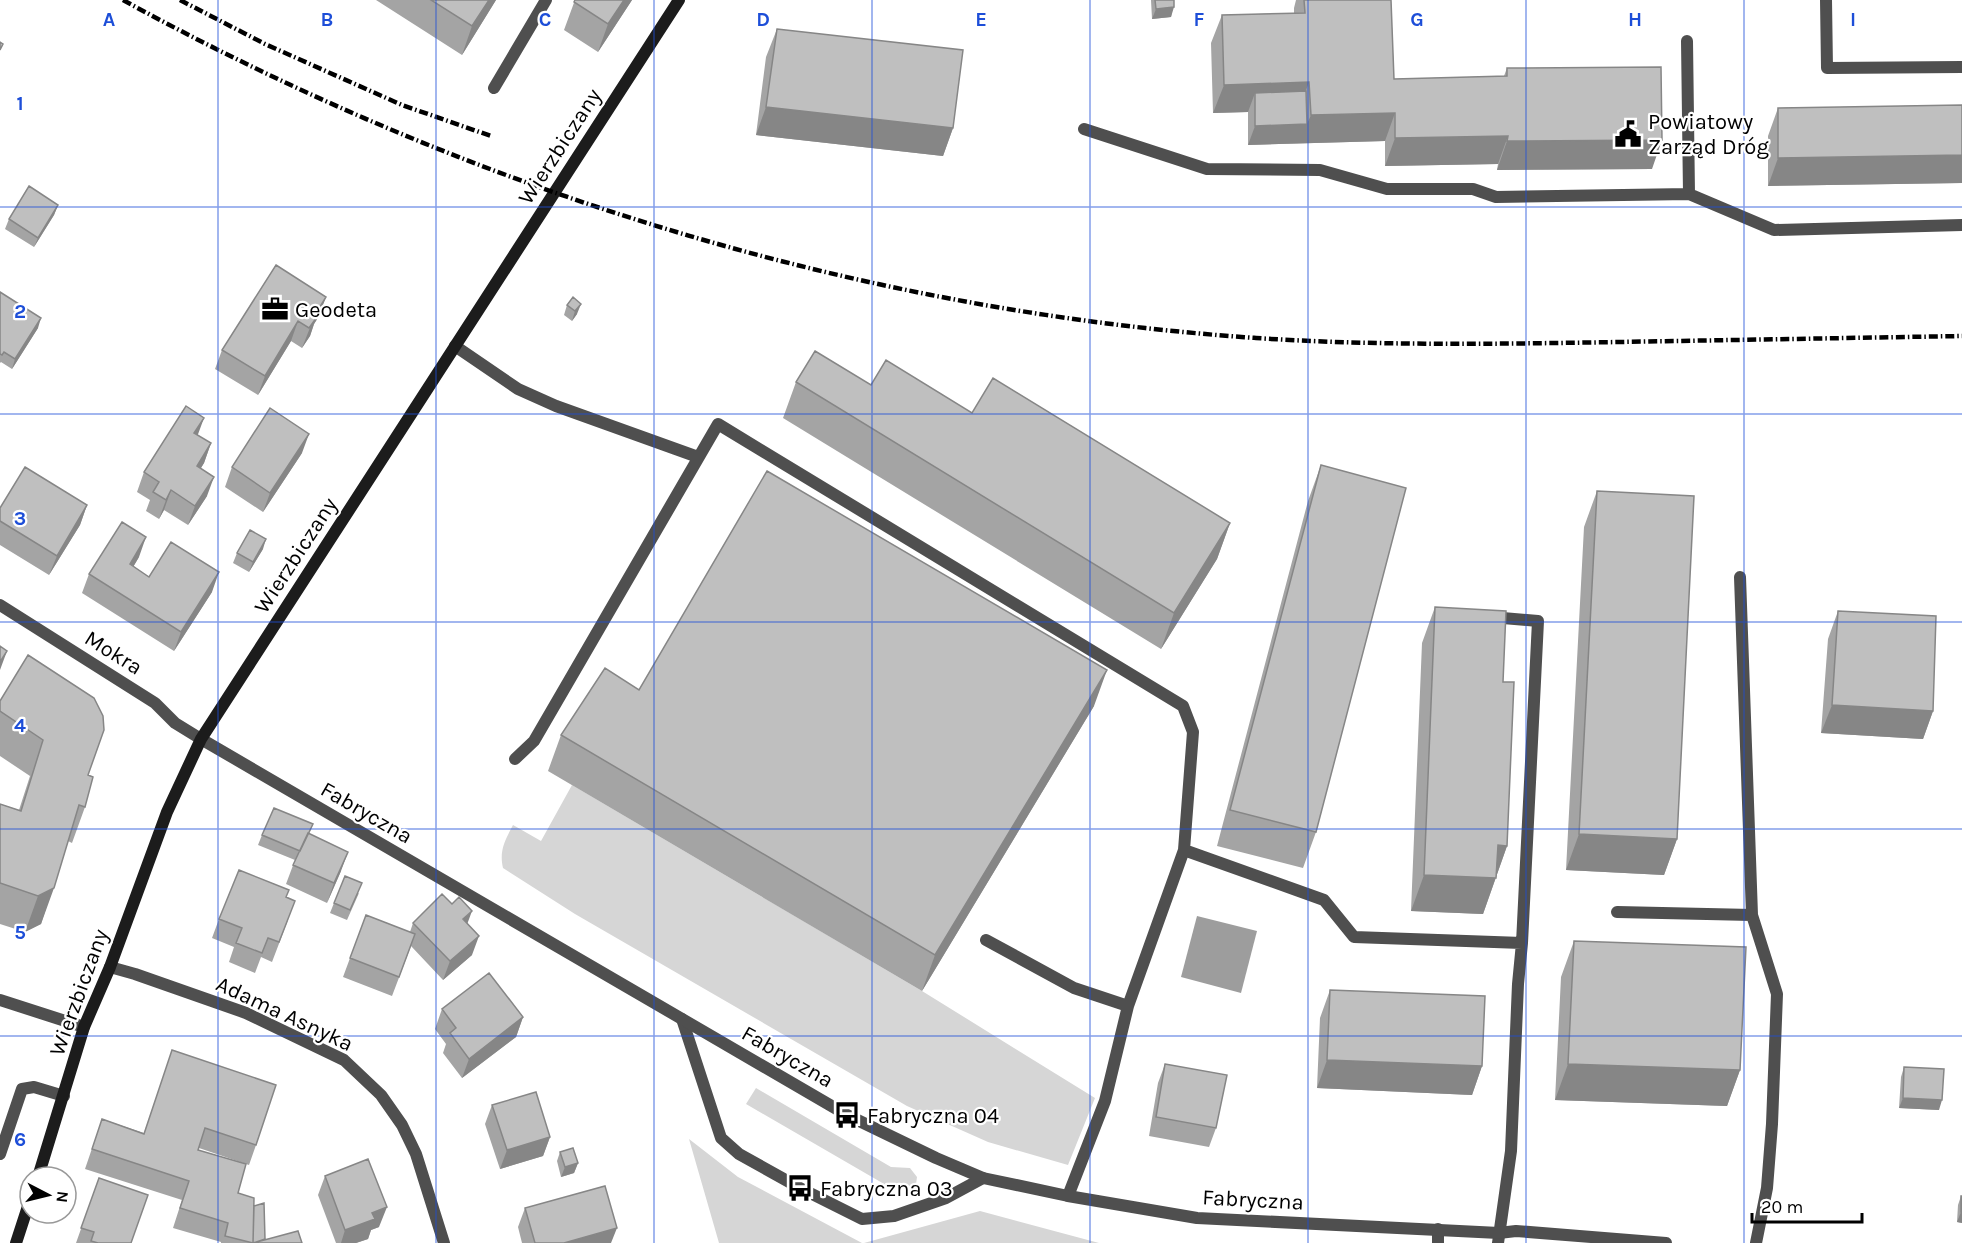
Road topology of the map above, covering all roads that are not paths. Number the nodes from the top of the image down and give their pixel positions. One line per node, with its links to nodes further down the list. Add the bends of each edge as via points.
1 (546, 0): 6 (street)
2 (679, 0): 10 (street, Wierzbiczany)
3 (1826, 0): 5 (street, via 1827,68)
4 (1687, 41): 8 (street)
5 (1962, 67)
6 (494, 88)
7 (1084, 129): 8 (street, via 1207,169 1320,170 1387,189 1473,189 1496,197)
8 (1689, 194): 9 (street, via 1774,230)
9 (1962, 225)
10 (455, 346): 11 (street, via 518,389); 15 (street, Wierzbiczany)
11 (698, 457): 16 (street, via 534,741); 17 (street, via 718,424 1183,706 1193,732)
12 (1740, 577): 19 (street)
13 (0, 605): 15 (street, Mokra, via 155,703 175,723)
14 (1479, 616): 21 (street, via 1538,621)
15 (201, 739): 22 (street, Wierzbiczany, via 167,812); 25 (street, Fabryczna)
16 (515, 759)
17 (1184, 849): 21 (street, via 1324,900 1354,937); 24 (street)
18 (1617, 912): 19 (street)
19 (1752, 915): 40 (street, via 1777,994 1770,1156)
20 (987, 940): 24 (street, via 1074,988)
21 (1522, 943): 34 (street, via 1511,1151)
22 (110, 967): 26 (street, Wierzbiczany); 36 (street, Adama Asnyka, via 246,1013 344,1060 381,1095 402,1125 416,1154)
23 (0, 1000): 26 (street)
24 (1128, 1006): 31 (street, via 1105,1101)
25 (682, 1019): 30 (street, Fabryczna, via 847,1115); 30 (street, via 721,1138 739,1154 800,1188 862,1219 894,1216 946,1198)
26 (84, 1027): 27 (street, Wierzbiczany)
27 (64, 1096): 28 (street, via 34,1087 22,1089); 29 (street, Wierzbiczany)
28 (0, 1154)
29 (42, 1165)
30 (983, 1178): 31 (street, Fabryczna)
31 (1068, 1196): 33 (street, Fabryczna, via 1197,1218)
32 (22, 1225): 35 (street)
33 (1438, 1229): 34 (street, Fabryczna); 37 (street)
34 (1498, 1238): 38 (street, Fabryczna, via 1516,1231)
35 (16, 1243)
36 (444, 1243)
37 (1438, 1243)
38 (1649, 1243): 39 (street, Fabryczna)
39 (1666, 1243)
40 (1756, 1243)

